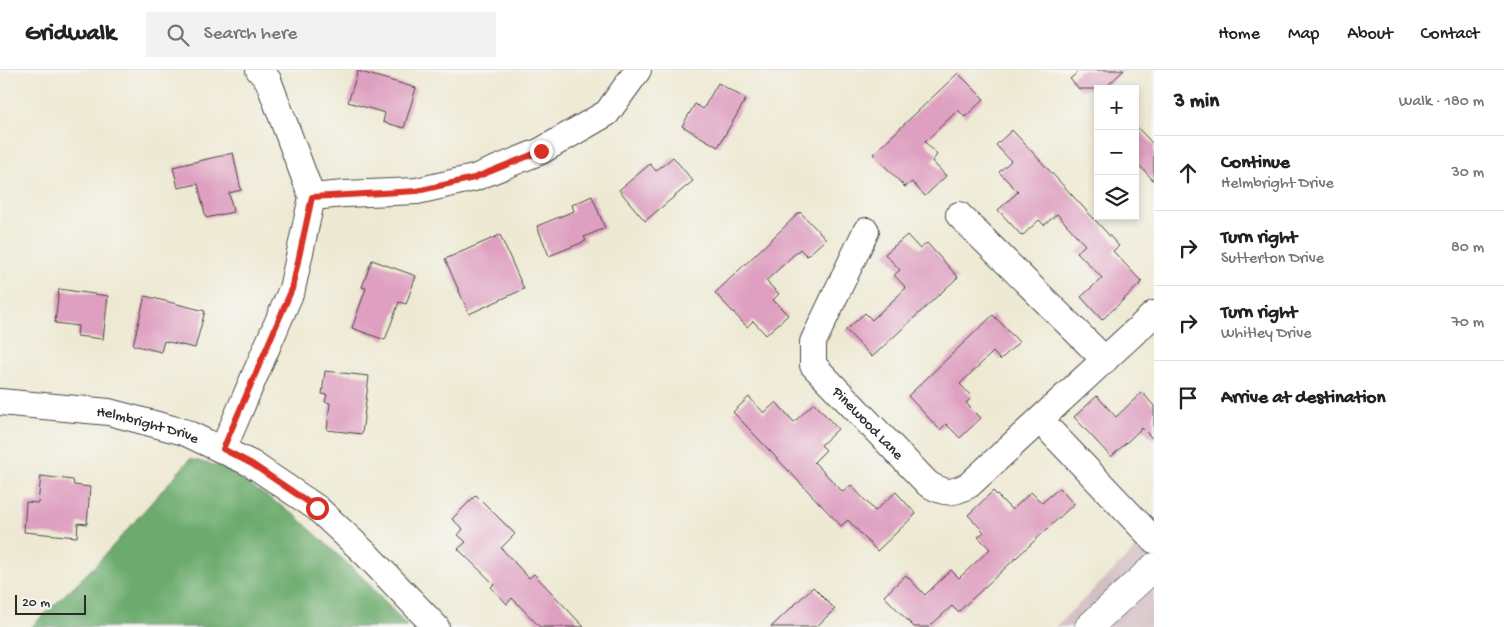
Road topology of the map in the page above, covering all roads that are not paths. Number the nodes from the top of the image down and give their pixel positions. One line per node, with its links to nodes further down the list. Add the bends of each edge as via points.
1 (259, 70): 3 (street, via 268,80)
2 (638, 70): 3 (street, via 607,113 541,151 474,178 417,191)
3 (312, 197): 10 (street, via 292,289)
4 (959, 215): 7 (street)
5 (866, 231): 9 (street, Pinewood Lane, via 813,342 813,365 928,484 941,492 956,492 969,485)
6 (1154, 314): 7 (street, Pinewood Lane)
7 (1105, 360): 9 (street, Pinewood Lane)
8 (0, 402): 10 (street, Helmbright Drive, via 109,412 184,432)
9 (1041, 421): 11 (street)
10 (223, 449): 13 (street, Helmbright Drive, via 252,464 317,508)
11 (1154, 540)
12 (1154, 567): 14 (main road)
13 (436, 627)
14 (1089, 627)

